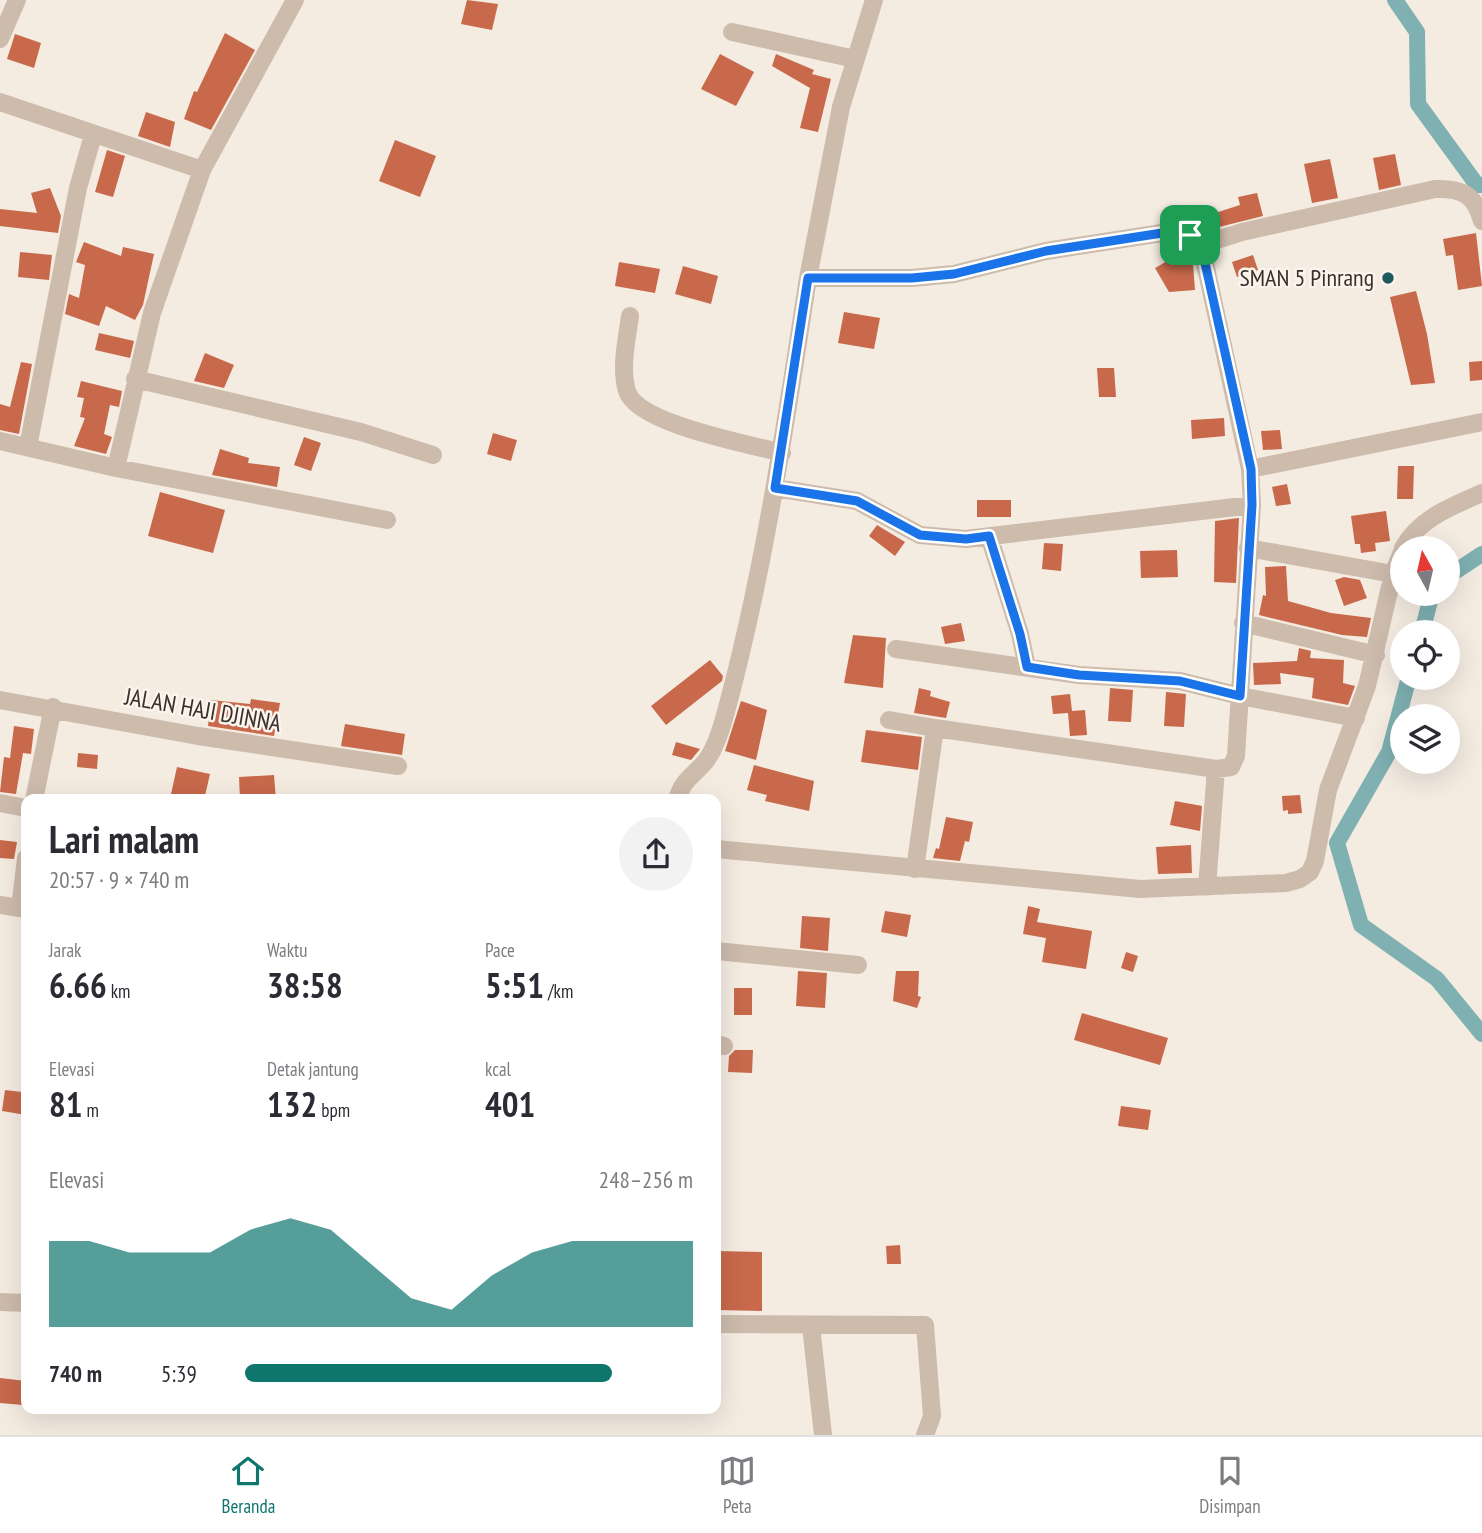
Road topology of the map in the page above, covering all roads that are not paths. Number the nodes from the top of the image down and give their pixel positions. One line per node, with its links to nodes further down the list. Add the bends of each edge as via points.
1 (17, 0): 5 (street)
2 (295, 0): 9 (street)
3 (874, 0): 6 (street)
4 (732, 32): 6 (street)
5 (0, 38)
6 (855, 59): 12 (street, via 841,107)
7 (0, 102): 8 (street)
8 (93, 135): 9 (street); 17 (street, via 78,188)
9 (201, 170): 14 (street, via 173,247)
10 (1482, 221): 11 (street, via 1469,194 1453,188 1435,189)
11 (1201, 245): 12 (street, via 1190,235 1175,231 1046,251 954,274); 21 (street)
12 (808, 278): 18 (street)
13 (631, 316): 18 (street, via 625,358 627,391 636,407 674,424)
14 (135, 379): 19 (street, via 361,432); 20 (street)
15 (1482, 422): 21 (street)
16 (0, 441): 17 (street)
17 (28, 447): 20 (street)
18 (782, 453): 22 (street)
19 (433, 454)
20 (116, 468): 25 (street)
21 (1251, 469): 24 (street)
22 (775, 488): 26 (street, via 857,501 920,535); 44 (street, via 723,723 704,763)
23 (1482, 493): 27 (street, via 1434,516)
24 (1252, 505): 26 (street); 28 (street)
25 (387, 520)
26 (989, 536): 34 (street)
27 (1413, 536)
28 (1248, 548): 29 (street); 31 (street)
29 (1390, 573)
30 (1390, 588): 33 (street)
31 (1243, 623): 33 (street); 35 (street)
32 (895, 649): 34 (street)
33 (1376, 655): 38 (street)
34 (1027, 667): 35 (street, via 1180,681)
35 (1240, 696): 38 (street); 42 (street, via 1233,763)
36 (0, 699): 37 (street, JALAN HAJI DJINNA)
37 (53, 708): 41 (street, JALAN HAJI DJINNA, via 198,736); 43 (street)
38 (1356, 718): 49 (street, via 1328,790 1310,872 1286,883)
39 (889, 720): 40 (street)
40 (935, 728): 42 (street); 48 (street)
41 (398, 766)
42 (1216, 769): 49 (street)
43 (35, 794)
44 (679, 794)
45 (0, 803): 46 (street)
46 (21, 807)
47 (721, 850): 48 (street)
48 (915, 869): 49 (street, via 1140,889)
49 (1207, 887)
50 (0, 905): 51 (street)
51 (21, 909)
52 (721, 951): 53 (street)
53 (858, 965)
54 (0, 1302): 55 (street)
55 (21, 1303)
56 (721, 1324): 57 (street)
57 (811, 1326): 58 (street); 59 (street, via 925,1325 932,1416)
58 (823, 1435)
59 (925, 1435)

